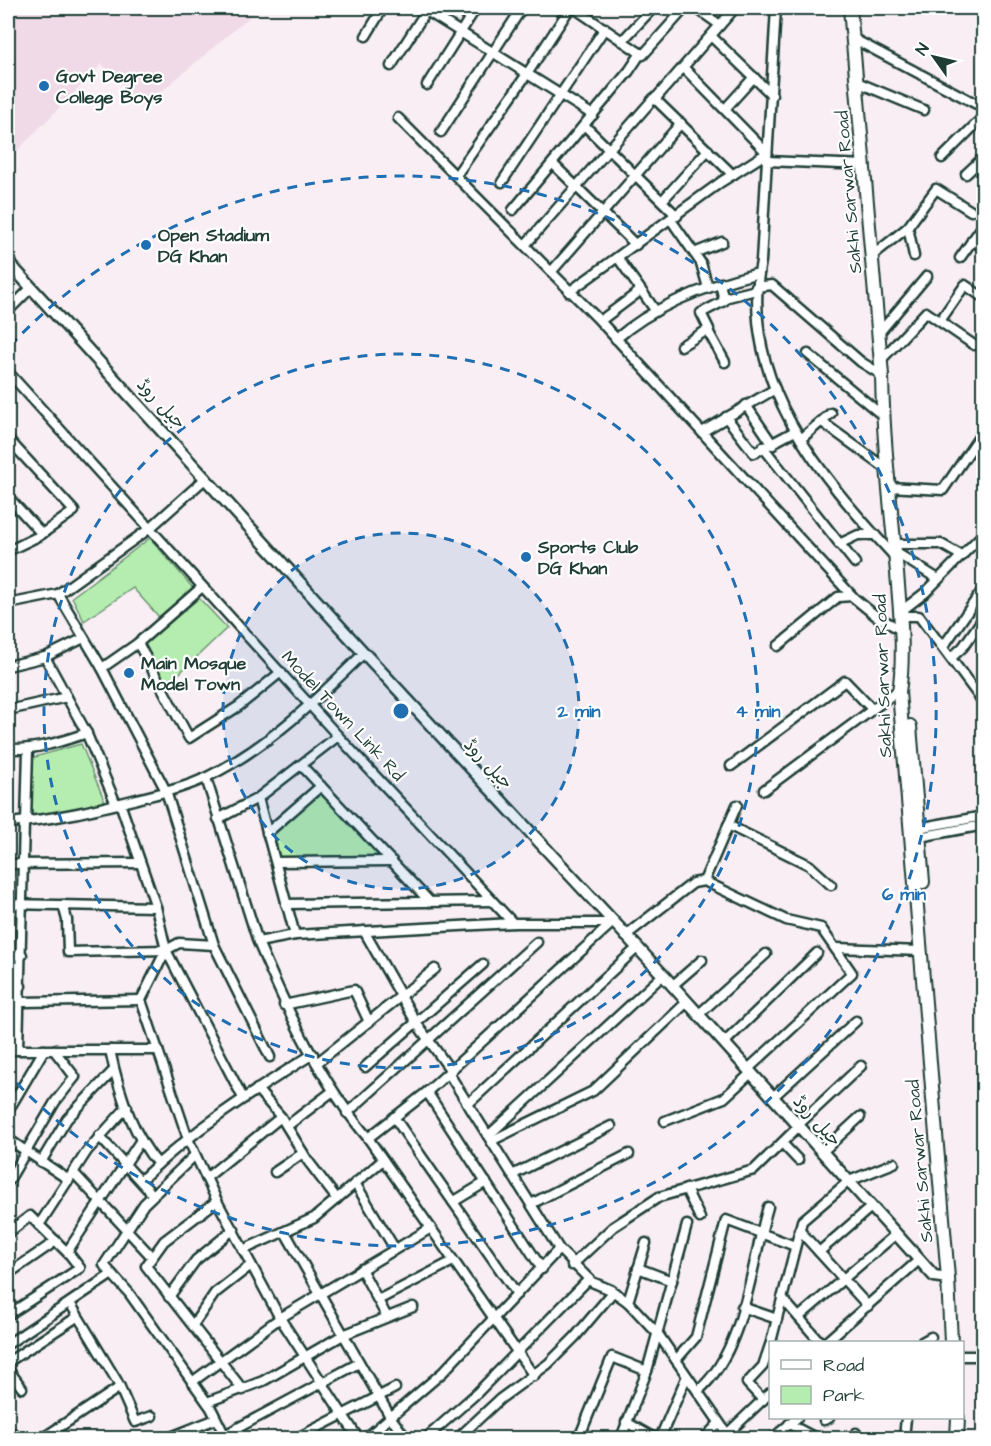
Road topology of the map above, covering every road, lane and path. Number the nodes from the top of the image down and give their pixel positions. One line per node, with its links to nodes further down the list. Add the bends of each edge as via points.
1 (383, 8): 16 (street)
2 (426, 8): 15 (street); 22 (street)
3 (476, 8): 15 (street)
4 (522, 8): 20 (street)
5 (570, 8): 24 (street)
6 (574, 8): 14 (street)
7 (653, 8): 19 (street)
8 (685, 8): 21 (street)
9 (696, 8): 13 (street)
10 (735, 8): 13 (street)
11 (776, 8): 29 (street)
12 (850, 8): 18 (highway, Sakhi Sarwar Road)
13 (720, 25): 17 (street)
14 (605, 28): 19 (street); 28 (street)
15 (460, 32): 20 (street); 27 (street)
16 (366, 36)
17 (711, 36): 23 (street); 25 (street)
18 (854, 39): 26 (highway, Sakhi Sarwar Road); 31 (street)
19 (622, 41): 21 (street)
20 (493, 53): 24 (street); 39 (street)
21 (641, 54): 34 (street)
22 (391, 66)
23 (684, 68): 30 (street); 32 (street)
24 (527, 74): 28 (street); 47 (street)
25 (754, 77): 29 (street); 32 (street)
26 (859, 83): 33 (street); 46 (highway, Sakhi Sarwar Road)
27 (427, 85)
28 (561, 94): 34 (street); 51 (street)
29 (772, 95): 42 (street)
30 (656, 98): 37 (street); 40 (street)
31 (984, 108)
32 (725, 109): 42 (street)
33 (924, 110)
34 (593, 115): 38 (street)
35 (984, 116): 44 (street)
36 (398, 118): 47 (street)
37 (681, 123): 41 (street); 49 (street)
38 (584, 125): 40 (street); 45 (street)
39 (441, 132)
40 (610, 150): 49 (street); 52 (street)
41 (708, 150): 50 (street); 53 (street)
42 (767, 157): 46 (street); 50 (street); 72 (street)
43 (984, 157): 48 (street)
44 (942, 158)
45 (553, 164): 52 (street); 54 (street)
46 (865, 165): 66 (highway, Sakhi Sarwar Road)
47 (457, 174): 62 (street)
48 (966, 174)
49 (636, 175): 53 (street); 56 (street)
50 (733, 175): 57 (street)
51 (502, 183)
52 (578, 187): 56 (street); 62 (street)
53 (662, 201): 57 (street)
54 (513, 210)
55 (971, 211): 59 (street, via 936,189)
56 (603, 212): 63 (street); 71 (street)
57 (674, 218): 63 (street); 65 (street)
58 (984, 224): 60 (street)
59 (908, 227): 66 (street); 67 (street)
60 (972, 240): 64 (street); 69 (street)
61 (722, 242): 65 (street)
62 (526, 244): 71 (street)
63 (636, 245): 68 (street)
64 (984, 248)
65 (694, 253): 76 (street)
66 (873, 256): 87 (highway, Sakhi Sarwar Road)
67 (914, 256)
68 (618, 258): 78 (street); 79 (street)
69 (960, 258)
70 (8, 262): 75 (main road, جیل روڈ)
71 (552, 272): 79 (street)
72 (759, 273): 74 (street); 77 (street)
73 (927, 276): 87 (street)
74 (720, 283): 76 (street); 80 (street)
75 (31, 288): 82 (street); 108 (main road, جیل روڈ)
76 (708, 288): 83 (street)
77 (756, 288): 80 (street); 95 (street, via 772,285 861,362); 96 (street, via 759,341)
78 (640, 291): 83 (street); 84 (street)
79 (569, 292): 84 (street)
80 (724, 298): 86 (street, via 701,313)
81 (984, 298): 85 (street, via 965,285)
82 (8, 310)
83 (655, 310): 88 (street)
84 (600, 321): 88 (street)
85 (940, 321): 89 (street); 92 (street, via 926,312)
86 (708, 331): 90 (street); 93 (street)
87 (879, 333): 92 (highway, Sakhi Sarwar Road)
88 (616, 339): 103 (street)
89 (974, 345)
90 (681, 346)
91 (808, 354): 99 (street)
92 (881, 360): 95 (highway, Sakhi Sarwar Road)
93 (725, 362)
94 (8, 372): 111 (street, Model Town Link Rd)
95 (882, 375): 99 (highway, Sakhi Sarwar Road)
96 (775, 389): 97 (street); 104 (street, via 782,410)
97 (746, 405): 100 (street); 106 (street)
98 (831, 413): 101 (street)
99 (883, 416): 107 (highway, Sakhi Sarwar Road)
100 (726, 417): 103 (street); 106 (street, via 754,453)
101 (822, 422): 104 (street); 107 (street)
102 (984, 430): 109 (street, via 943,490)
103 (702, 432): 124 (street)
104 (798, 435): 106 (street); 114 (street)
105 (8, 439): 113 (street, via 74,511)
106 (768, 446): 115 (street)
107 (888, 470): 109 (highway, Sakhi Sarwar Road)
108 (206, 478): 111 (street); 133 (main road, جیل روڈ)
109 (889, 487): 117 (highway, Sakhi Sarwar Road)
110 (9, 500): 113 (street)
111 (149, 529): 121 (street, Model Town Link Rd); 123 (street)
112 (984, 532): 118 (street)
113 (42, 534): 116 (street)
114 (875, 535): 115 (street, via 858,535); 117 (street)
115 (839, 544): 119 (street)
116 (8, 551)
117 (895, 551): 118 (street, via 941,544); 120 (street); 126 (highway, Sakhi Sarwar Road)
118 (962, 556): 120 (street)
119 (855, 563)
120 (938, 579): 126 (street)
121 (202, 587): 130 (street); 138 (street, Model Town Link Rd)
122 (984, 588): 132 (street)
123 (58, 594): 125 (street); 129 (street)
124 (852, 596): 128 (street); 131 (street, via 838,597)
125 (8, 604)
126 (900, 614): 128 (highway, Sakhi Sarwar Road); 132 (street, via 919,616)
127 (983, 617): 135 (street)
128 (901, 630): 139 (highway, Sakhi Sarwar Road)
129 (84, 638): 134 (street); 137 (street)
130 (138, 643): 137 (street); 138 (street, via 189,738)
131 (778, 646)
132 (943, 647): 135 (street)
133 (364, 653): 143 (street); 182 (main road, جیل روڈ)
134 (45, 657): 136 (street); 141 (street)
135 (951, 658): 142 (street)
136 (8, 666)
137 (102, 668): 155 (street)
138 (281, 672): 143 (street, Model Town Link Rd)
139 (902, 675): 140 (highway, Sakhi Sarwar Road); 165 (highway, via 907,692)
140 (900, 689): 144 (street); 175 (highway, Sakhi Sarwar Road)
141 (67, 697): 145 (street); 146 (street)
142 (984, 703)
143 (311, 705): 147 (street, Model Town Link Rd); 152 (street, via 258,747)
144 (872, 710): 151 (street, via 845,681); 154 (street)
145 (8, 711)
146 (87, 734): 149 (street); 157 (street)
147 (338, 736): 150 (street); 173 (street, Model Town Link Rd)
148 (8, 749): 149 (street)
149 (28, 750): 161 (street)
150 (302, 766): 153 (street); 156 (street)
151 (731, 766)
152 (206, 778): 155 (street); 159 (street)
153 (321, 786): 164 (street); 166 (street)
154 (764, 790)
155 (166, 791): 157 (street); 188 (street)
156 (258, 798): 159 (street); 164 (street)
157 (118, 804): 161 (street); 167 (street)
158 (737, 805): 163 (street)
159 (218, 819): 186 (street)
160 (980, 821): 165 (street)
161 (25, 822): 162 (street); 170 (street)
162 (8, 823)
163 (728, 825): 171 (street); 172 (street, via 809,865)
164 (267, 832): 168 (street)
165 (919, 833): 175 (highway)
166 (392, 861): 168 (street); 174 (street)
167 (140, 862): 170 (street); 180 (street)
168 (276, 862): 178 (street)
169 (8, 864): 170 (street)
170 (23, 864): 177 (street)
171 (704, 881): 185 (street, via 693,884); 190 (street, via 786,920 814,924)
172 (831, 885)
173 (492, 901): 174 (street); 181 (street, Model Town Link Rd)
174 (430, 902): 178 (street)
175 (920, 903): 192 (highway, Sakhi Sarwar Road); 214 (highway)
176 (8, 904): 177 (street)
177 (23, 904): 179 (street); 195 (street)
178 (286, 904): 184 (street)
179 (63, 905): 180 (street); 191 (street, via 68,952)
180 (156, 907): 191 (street)
181 (513, 923): 182 (street); 183 (street)
182 (612, 923): 185 (main road, جیل روڈ); 228 (street)
183 (364, 931): 184 (street); 204 (street)
184 (295, 935): 186 (street)
185 (625, 936): 189 (main road, جیل روڈ)
186 (258, 942): 208 (street)
187 (537, 942): 213 (street)
188 (214, 945): 191 (street, via 179,943); 222 (street)
189 (637, 948): 200 (main road, جیل روڈ); 234 (street)
190 (836, 948): 192 (street); 227 (street, via 852,973)
191 (166, 950): 205 (street); 233 (street)
192 (921, 951): 214 (highway, Sakhi Sarwar Road)
193 (817, 953): 215 (street)
194 (766, 954): 209 (street)
195 (22, 955): 196 (street); 202 (street)
196 (8, 956)
197 (702, 960): 203 (street)
198 (483, 964): 212 (street)
199 (435, 969): 204 (street)
200 (663, 975): 203 (main road, جیل روڈ); 247 (street)
201 (8, 986): 202 (street)
202 (21, 986): 206 (street)
203 (672, 986): 207 (main road, جیل روڈ)
204 (402, 997): 211 (street); 212 (street)
205 (141, 1000): 206 (street); 221 (street)
206 (21, 1002): 217 (street)
207 (687, 1002): 209 (main road, جیل روڈ); 247 (street, via 593,1091)
208 (284, 1005): 211 (street, via 354,990); 223 (street)
209 (698, 1015): 215 (main road, جیل روڈ)
210 (856, 1021): 232 (street)
211 (369, 1022): 223 (street)
212 (417, 1024): 213 (street); 225 (street)
213 (428, 1040): 228 (street); 237 (street)
214 (932, 1041): 257 (highway, Sakhi Sarwar Road)
215 (724, 1043): 227 (main road, جیل روڈ)
216 (8, 1050): 217 (street)
217 (18, 1050): 218 (street)
218 (44, 1050): 219 (street); 236 (street)
219 (54, 1050): 220 (street); 252 (street, via 75,1077 55,1102)
220 (110, 1050): 221 (street); 226 (street)
221 (158, 1050): 249 (street)
222 (270, 1057)
223 (315, 1058): 229 (street); 230 (street)
224 (861, 1066): 244 (street)
225 (365, 1067)
226 (114, 1070): 235 (street); 260 (street, via 67,1119)
227 (749, 1071): 232 (main road, جیل روڈ); 241 (street, via 724,1098)
228 (450, 1072): 231 (street); 234 (street)
229 (257, 1089): 233 (street); 238 (street)
230 (333, 1091): 237 (street); 242 (street)
231 (428, 1092): 239 (street); 271 (street)
232 (772, 1097): 244 (main road, جیل روڈ)
233 (243, 1098): 249 (street)
234 (468, 1104): 247 (street)
235 (127, 1107): 245 (street); 250 (street)
236 (8, 1111)
237 (347, 1113): 246 (street)
238 (281, 1117): 242 (street); 267 (street)
239 (394, 1117): 246 (street); 278 (street)
240 (860, 1117): 253 (street)
241 (665, 1121)
242 (287, 1126): 254 (street)
243 (611, 1126): 265 (street)
244 (799, 1126): 251 (street); 253 (main road, جیل روڈ)
245 (99, 1136): 262 (street); 266 (street)
246 (368, 1138): 258 (street)
247 (489, 1138): 265 (street)
248 (8, 1139): 252 (street)
249 (188, 1139): 256 (street); 263 (street)
250 (141, 1140): 262 (street); 263 (street)
251 (782, 1143): 259 (street); 273 (street, via 748,1173)
252 (26, 1152): 260 (street); 270 (street)
253 (822, 1152): 269 (main road, جیل روڈ)
254 (303, 1153): 264 (street); 275 (street)
255 (629, 1154): 279 (street)
256 (195, 1155): 267 (street); 274 (street)
257 (942, 1158): 311 (highway, Sakhi Sarwar Road); 342 (highway)
258 (383, 1160): 272 (street); 285 (street)
259 (798, 1160)
260 (41, 1162): 266 (street)
261 (894, 1163): 269 (street)
262 (125, 1164): 268 (street); 276 (street)
263 (158, 1164): 268 (street)
264 (275, 1172)
265 (512, 1174): 279 (street)
266 (71, 1176): 276 (street); 283 (street)
267 (206, 1178): 277 (street)
268 (141, 1180): 274 (street)
269 (849, 1181): 281 (main road, جیل روڈ); 288 (street, via 806,1216)
270 (8, 1182)
271 (486, 1182): 278 (street); 308 (street)
272 (355, 1183): 275 (street); 296 (street)
273 (686, 1189): 282 (street); 305 (street, via 659,1197 613,1227)
274 (153, 1195): 286 (street)
275 (337, 1199): 289 (street, via 314,1218)
276 (100, 1200): 286 (street); 299 (street)
277 (217, 1201): 287 (street); 301 (street, via 164,1241)
278 (453, 1202): 317 (street)
279 (531, 1204): 297 (street)
280 (768, 1207): 291 (street)
281 (871, 1207): 292 (main road, جیل روڈ); 300 (street)
282 (700, 1218)
283 (39, 1225): 290 (street, via 30,1216); 293 (street)
284 (687, 1225): 314 (street)
285 (431, 1228): 296 (street); 303 (street)
286 (127, 1229): 301 (street); 310 (street, via 104,1265)
287 (234, 1229): 298 (street); 318 (street, via 196,1260)
288 (799, 1230): 295 (street); 300 (street)
289 (285, 1232): 298 (street); 316 (street)
290 (8, 1233)
291 (760, 1233): 295 (street); 325 (street); 350 (street, via 726,1220 696,1337)
292 (896, 1234): 302 (main road, جیل روڈ); 313 (street)
293 (56, 1241): 299 (street); 309 (street)
294 (646, 1243): 306 (street)
295 (795, 1246): 319 (street)
296 (395, 1249): 307 (street)
297 (559, 1249): 305 (street); 308 (street)
298 (243, 1250): 304 (street)
299 (67, 1252): 326 (street, via 80,1268)
300 (819, 1252): 313 (street)
301 (152, 1257): 318 (street, via 146,1266)
302 (919, 1260): 311 (main road, جیل روڈ, via 934,1276); 323 (street)
303 (453, 1261): 320 (street); 331 (street)
304 (252, 1265): 330 (street); 333 (street, via 215,1293)
305 (572, 1265): 312 (street)
306 (638, 1268): 314 (street); 321 (street)
307 (361, 1269): 316 (street); 320 (street)
308 (542, 1269): 317 (street)
309 (8, 1274)
310 (112, 1274): 322 (street); 357 (street)
311 (948, 1278): 341 (highway, Sakhi Sarwar Road)
312 (589, 1279): 315 (street); 345 (street)
313 (844, 1279): 323 (street); 329 (street)
314 (672, 1281): 334 (street)
315 (613, 1292): 321 (street); 355 (street, via 575,1337)
316 (319, 1294): 330 (street); 335 (street)
317 (517, 1294): 331 (street)
318 (169, 1297): 333 (street)
319 (782, 1298): 329 (street); 332 (street)
320 (378, 1300): 328 (street)
321 (628, 1302): 334 (street)
322 (70, 1304): 327 (street); 343 (street)
323 (868, 1306): 339 (street)
324 (413, 1307): 328 (street)
325 (742, 1307): 332 (street); 363 (street, via 728,1351 709,1382)
326 (8, 1315)
327 (77, 1317): 351 (street); 359 (street)
328 (387, 1317): 335 (street)
329 (799, 1317): 338 (street)
330 (280, 1318): 346 (street); 349 (street)
331 (495, 1318): 345 (street); 370 (street)
332 (777, 1319): 337 (street)
333 (193, 1325): 349 (street)
334 (658, 1334): 350 (street); 354 (street)
335 (343, 1335): 346 (street); 352 (street)
336 (932, 1337): 340 (street)
337 (772, 1341)
338 (819, 1341)
339 (827, 1341)
340 (924, 1341)
341 (951, 1341)
342 (959, 1341)
343 (8, 1344)
344 (769, 1350): 366 (street, via 763,1366 747,1383)
345 (516, 1351): 355 (street); 390 (street, via 477,1393)
346 (305, 1356): 358 (street); 362 (street)
347 (964, 1356): 348 (street)
348 (984, 1356)
349 (222, 1360): 357 (street); 362 (street)
350 (676, 1360): 356 (street)
351 (8, 1362)
352 (359, 1363): 358 (street); 365 (street)
353 (8, 1369): 360 (street)
354 (647, 1371): 376 (street); 392 (street, via 612,1357)
355 (534, 1376): 391 (street, via 500,1399)
356 (687, 1378): 363 (street); 395 (street)
357 (192, 1382): 367 (street)
358 (323, 1383): 368 (street); 382 (street)
359 (120, 1387): 369 (street, via 135,1422); 384 (street)
360 (22, 1388)
361 (395, 1388): 365 (street)
362 (243, 1390): 367 (street)
363 (698, 1391): 377 (street)
364 (769, 1395): 366 (street)
365 (378, 1396): 368 (street); 370 (street)
366 (763, 1400): 381 (street)
367 (207, 1402): 371 (street)
368 (343, 1415): 386 (street); 387 (street)
369 (152, 1416)
370 (391, 1418): 388 (street); 389 (street)
371 (216, 1419): 382 (street); 385 (street)
372 (796, 1419): 378 (street)
373 (906, 1419): 399 (street)
374 (951, 1419): 400 (highway)
375 (958, 1419): 401 (highway)
376 (626, 1422): 393 (street); 394 (street)
377 (719, 1423): 381 (street); 396 (street)
378 (789, 1424): 380 (street); 397 (street)
379 (8, 1435): 383 (street, via 13,1433)
380 (802, 1435): 398 (street)
381 (728, 1436)
382 (223, 1437)
383 (19, 1438)
384 (43, 1438)
385 (168, 1438)
386 (297, 1438)
387 (358, 1438)
388 (366, 1438)
389 (406, 1438)
390 (426, 1438)
391 (458, 1438)
392 (579, 1438)
393 (621, 1438)
394 (654, 1438)
395 (660, 1438)
396 (705, 1438)
397 (773, 1438)
398 (816, 1438)
399 (904, 1438)
400 (950, 1438)
401 (957, 1438)

